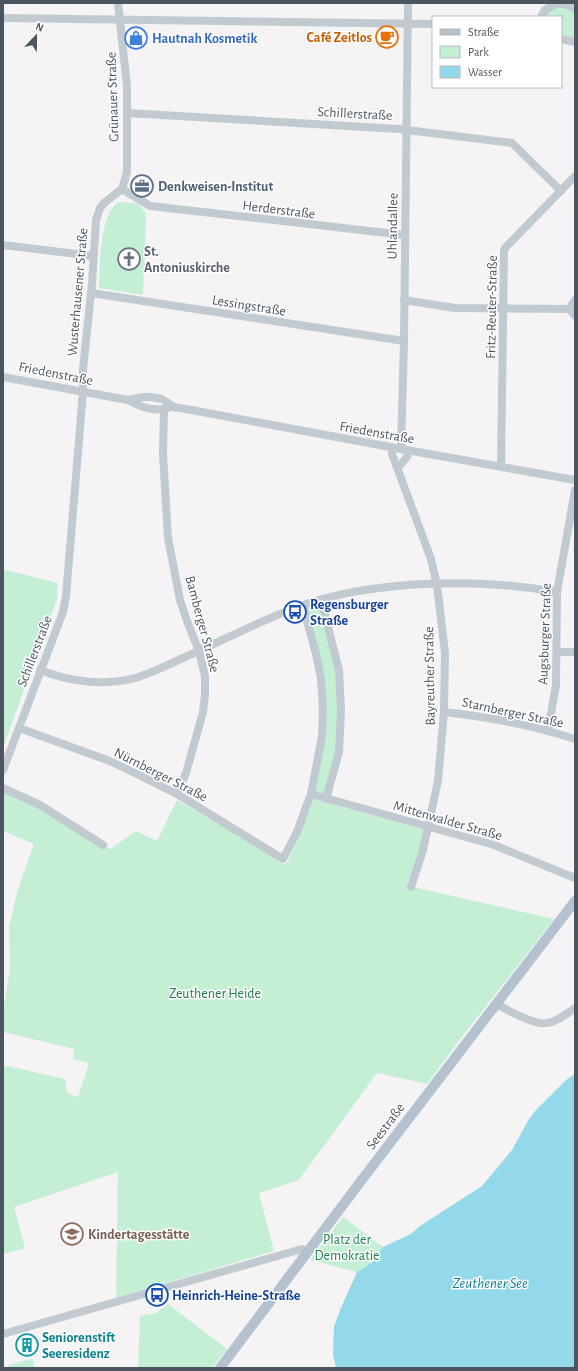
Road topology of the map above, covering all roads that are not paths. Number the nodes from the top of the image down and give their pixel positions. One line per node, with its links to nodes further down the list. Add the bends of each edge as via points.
1 (118, 3): 7 (street, Grünauer Straße)
2 (408, 3): 8 (street, Uhlandallee)
3 (558, 3): 4 (street); 5 (street, via 545,10)
4 (575, 9)
5 (542, 16)
6 (3, 18): 7 (street)
7 (120, 20): 8 (street); 12 (street, Grünauer Straße, via 127,86)
8 (408, 23): 9 (street); 13 (street, Uhlandallee)
9 (432, 24)
10 (562, 39): 11 (street)
11 (575, 42)
12 (127, 113): 13 (street, Schillerstraße); 15 (street, Grünauer Straße, via 127,172)
13 (406, 130): 16 (street, Schillerstraße, via 512,143); 17 (street, Uhlandallee)
14 (575, 176): 16 (street, Fritz-Reuter-Straße)
15 (122, 189): 17 (street, Herderstraße, via 150,206); 19 (street, Wusterhausener Straße, via 100,208 96,220)
16 (561, 191): 23 (street, Fritz-Reuter-Straße, via 505,248)
17 (405, 235): 21 (street, Uhlandallee)
18 (3, 245): 19 (street)
19 (93, 256): 20 (street, Wusterhausener Straße)
20 (91, 293): 26 (street, Lessingstraße); 28 (street, Wusterhausener Straße)
21 (404, 300): 23 (street, via 455,308); 26 (street, Uhlandallee)
22 (575, 300): 24 (street)
23 (504, 308): 24 (street); 33 (street, Fritz-Reuter-Straße)
24 (569, 309): 25 (street)
25 (575, 316)
26 (404, 342): 32 (street, Uhlandallee)
27 (3, 376): 28 (street, Friedenstraße)
28 (83, 392): 29 (street, Friedenstraße); 37 (street, Wusterhausener Straße)
29 (128, 400): 30 (street, Friedenstraße, via 151,397 162,399); 31 (street, Friedenstraße, via 152,410)
30 (174, 407): 31 (street, Friedenstraße); 32 (street, Friedenstraße)
31 (164, 409): 42 (street, Bamberger Straße, via 163,454 168,538 180,600)
32 (400, 449): 33 (street, Friedenstraße); 34 (street, Bayreuther Straße, via 392,454); 34 (street, via 407,457)
33 (501, 466): 35 (street, Friedenstraße)
34 (398, 468): 38 (street, Bayreuther Straße, via 431,559)
35 (575, 480)
36 (575, 490): 39 (street, Augsburger Straße)
37 (67, 584): 45 (street, Schillerstraße, via 63,612)
38 (437, 585): 39 (street, via 510,586); 40 (street, via 363,591); 46 (street, Bayreuther Straße, via 445,653)
39 (557, 592): 43 (street, Augsburger Straße)
40 (321, 600): 41 (street); 54 (street, via 339,670 341,710 339,752)
41 (303, 606): 42 (street); 53 (street, via 321,678 323,710 322,736)
42 (199, 651): 45 (street, via 148,674 118,680 92,682 65,678); 52 (street, Bamberger Straße, via 205,676 204,710 194,750)
43 (557, 652): 44 (street); 48 (street, Augsburger Straße, via 556,685)
44 (575, 652)
45 (40, 670): 47 (street, Schillerstraße)
46 (444, 712): 48 (street, Starnberger Straße, via 499,719); 55 (street, Bayreuther Straße, via 439,778)
47 (19, 728): 50 (street, Schillerstraße); 52 (street, Nürnberger Straße, via 107,760)
48 (548, 731): 49 (street, Starnberger Straße)
49 (575, 739)
50 (3, 770)
51 (3, 788): 56 (street, via 40,805)
52 (177, 794): 53 (street, Nürnberger Straße, via 283,859 297,832)
53 (311, 794): 54 (street, Mittenwalder Straße)
54 (326, 799): 55 (street, Mittenwalder Straße)
55 (428, 827): 57 (street, Mittenwalder Straße, via 494,845); 58 (street, Bayreuther Straße, via 424,850)
56 (103, 845)
57 (575, 878)
58 (411, 887)
59 (575, 901): 60 (main road, Seestraße)
60 (497, 1004): 61 (street, via 545,1024); 62 (main road, Seestraße)
61 (575, 1008)
62 (307, 1252): 63 (street, via 302,1249); 64 (main road, Seestraße)
63 (3, 1334)
64 (220, 1368)

